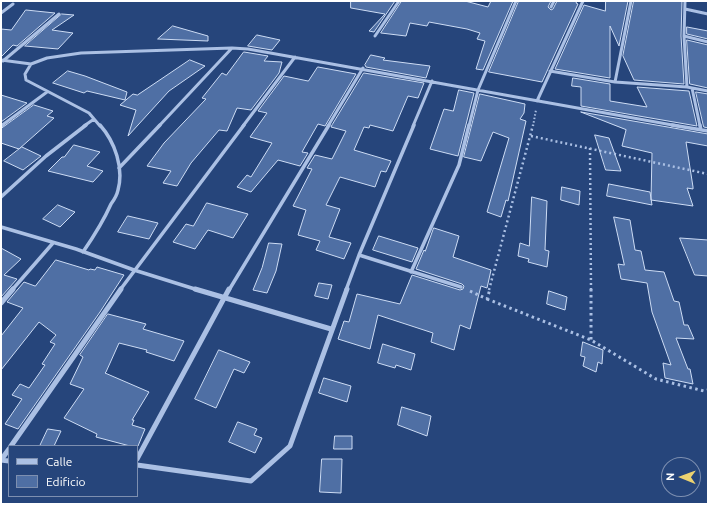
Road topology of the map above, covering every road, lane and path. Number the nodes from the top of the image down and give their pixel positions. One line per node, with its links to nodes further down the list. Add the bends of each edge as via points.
1 (400, 1): 13 (street)
2 (516, 1): 26 (street)
3 (554, 1): 8 (street)
4 (583, 1): 21 (street)
5 (631, 1): 23 (street)
6 (686, 1): 9 (street)
7 (13, 4): 10 (street)
8 (551, 7)
9 (685, 9): 12 (street); 14 (street)
10 (1, 13)
11 (59, 14): 18 (street)
12 (708, 14)
13 (375, 36)
14 (684, 36): 15 (street); 24 (street)
15 (708, 42)
16 (232, 48): 17 (street); 19 (street, via 81,52 47,58); 36 (street)
17 (295, 57): 20 (street); 43 (street)
18 (2, 61): 19 (street)
19 (31, 64): 28 (street, via 26,80)
20 (363, 68): 22 (street); 46 (street)
21 (550, 71): 23 (street); 29 (street)
22 (432, 81): 26 (street); 42 (street)
23 (615, 82): 24 (street)
24 (687, 87): 25 (street)
25 (692, 88): 27 (street); 32 (street)
26 (478, 90): 29 (street); 44 (street, via 459,165)
27 (708, 91)
28 (47, 92): 30 (street, via 89,113); 31 (street)
29 (537, 101): 32 (street); 34 (path)
30 (94, 119): 36 (street, via 107,133); 38 (street, via 48,154)
31 (1, 126)
32 (701, 130): 33 (street)
33 (708, 131)
34 (531, 136): 35 (path); 47 (path)
35 (590, 148): 37 (path); 50 (path)
36 (119, 168): 41 (street, via 118,191 109,214)
37 (708, 174)
38 (1, 197)
39 (1, 227): 40 (street)
40 (53, 243): 41 (street); 48 (street)
41 (83, 252): 43 (street)
42 (359, 255): 44 (street); 49 (street)
43 (134, 270): 46 (street); 52 (street)
44 (411, 272): 45 (street)
45 (461, 287): 47 (path)
46 (224, 298): 49 (street); 54 (street)
47 (487, 299): 50 (path)
48 (1, 303)
49 (331, 329): 56 (street, via 290,446 251,481)
50 (591, 340): 51 (path, via 656,378)
51 (708, 390)
52 (12, 445)
53 (8, 450): 55 (street)
54 (138, 457)
55 (1, 460)
56 (138, 465)

